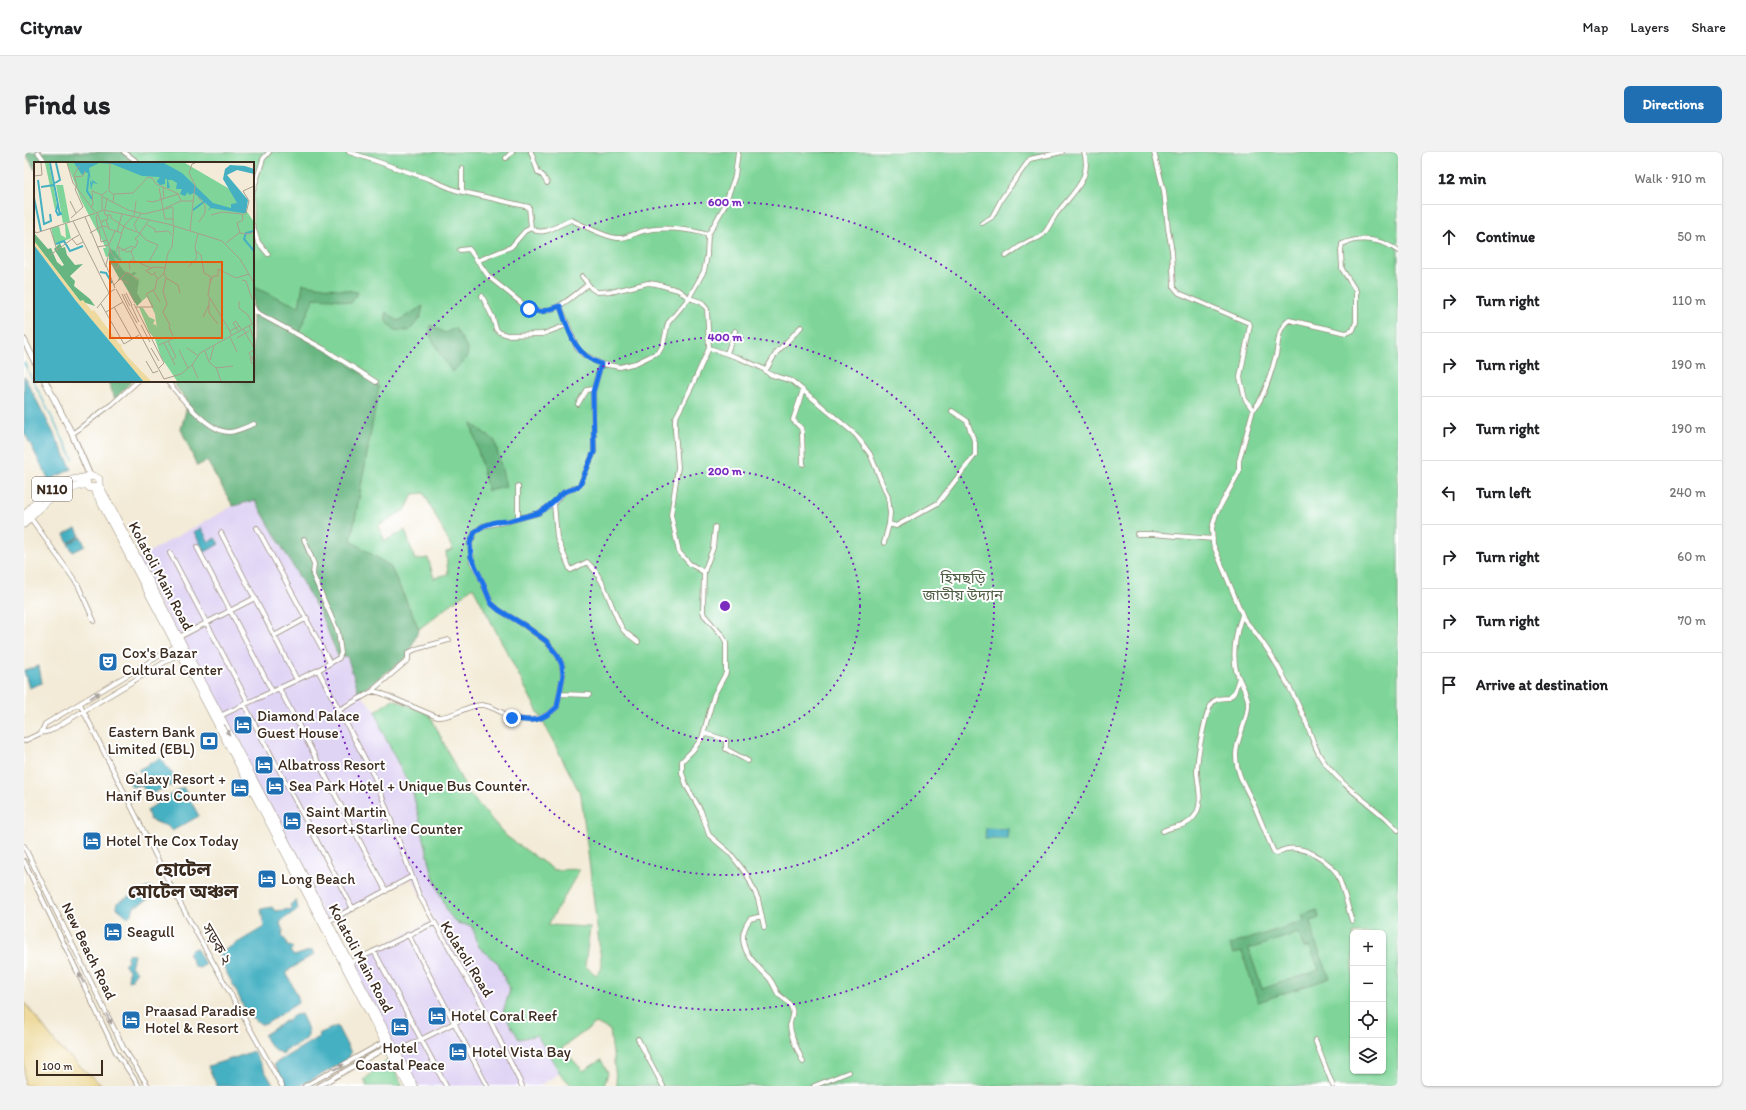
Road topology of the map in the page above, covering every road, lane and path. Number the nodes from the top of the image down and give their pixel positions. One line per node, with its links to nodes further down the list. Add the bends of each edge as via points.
1 (38, 152): 13 (street)
2 (124, 152): 14 (street)
3 (269, 152): 17 (street, via 263,159)
4 (348, 152): 11 (street)
5 (512, 152): 12 (street)
6 (532, 152): 16 (street, via 538,172)
7 (738, 152): 22 (street, via 735,176 724,207)
8 (1062, 152): 19 (street, via 1030,159 1002,198 992,217)
9 (1084, 152): 26 (street, via 1085,173 1080,186 1055,216 1050,227 1040,237)
10 (1154, 152): 50 (street, via 1164,190 1174,287 1179,293 1249,323 1240,377 1245,399)
11 (365, 154): 18 (street)
12 (506, 158)
13 (45, 162)
14 (135, 162)
15 (462, 168): 18 (street)
16 (547, 183)
17 (254, 188)
18 (462, 192): 20 (street, via 529,207)
19 (982, 223)
20 (531, 228): 22 (street, via 541,232 571,220 616,238 627,238 655,229 698,231); 27 (street, via 511,247)
21 (254, 229): 25 (street, via 258,242)
22 (708, 235): 31 (street, via 704,271)
23 (460, 250): 27 (street, via 469,249)
24 (1398, 251): 50 (street, via 1363,239 1342,244 1342,269 1356,291 1356,322 1352,330 1346,332 1288,320 1282,327 1276,355 1260,401)
25 (268, 254)
26 (1006, 256)
27 (477, 260): 32 (street, via 489,277 529,309 541,312)
28 (582, 276): 29 (street)
29 (588, 284): 31 (street, via 595,291 604,293 648,283 656,284 675,289); 32 (street)
30 (482, 296): 34 (street, via 496,329 507,335 543,334)
31 (689, 298): 38 (street, via 701,302 707,308); 41 (street, via 668,323 659,352 650,358 625,366)
32 (560, 306): 34 (street)
33 (254, 309): 46 (street)
34 (567, 325): 41 (street, via 577,348)
35 (801, 327): 42 (street, via 776,353)
36 (735, 330): 39 (street)
37 (24, 340): 40 (street)
38 (709, 348): 39 (street); 73 (street, via 676,419 678,467 671,515 679,552 690,564)
39 (727, 353): 42 (street)
40 (34, 360)
41 (601, 364): 47 (street)
42 (766, 370): 48 (street, via 769,374 792,381)
43 (46, 382): 53 (street)
44 (137, 382): 53 (street)
45 (168, 382): 52 (street, via 189,407 210,426 228,432)
46 (376, 382)
47 (594, 389): 49 (street, via 586,390); 58 (street, via 592,458 580,485 564,492)
48 (803, 390): 54 (street, via 793,420 801,428); 62 (street, via 851,429 870,454 888,497)
49 (578, 404)
50 (1253, 410): 68 (street, via 1240,456 1239,472 1216,514 1212,528)
51 (952, 412): 62 (street, via 967,421 975,443 975,455 938,503 896,526)
52 (254, 424)
53 (72, 434): 55 (street)
54 (803, 464)
55 (88, 479): 57 (highway, via 90,488); 57 (highway, via 93,476 98,479); 59 (highway, N110, via 55,495)
56 (518, 486): 60 (street)
57 (96, 487): 70 (highway, Kolatoli Main Road)
58 (554, 503): 60 (street, via 538,513); 83 (street, via 557,538 570,569 587,562 595,570 622,629)
59 (27, 516): 61 (highway, N110); 78 (street, via 78,585)
60 (518, 518): 94 (street, via 479,528 472,538 471,557 495,607 546,641 558,656 563,675)
61 (24, 524)
62 (890, 524): 69 (street)
63 (715, 527): 73 (street, via 713,548)
64 (257, 528): 77 (street)
65 (220, 533): 74 (street)
66 (1137, 534): 68 (street)
67 (304, 539): 85 (street, via 314,564 313,575 338,632 341,653 339,658)
68 (1213, 539): 76 (street, via 1220,563)
69 (884, 543)
70 (126, 544): 81 (highway, Kolatoli Main Road); 84 (highway, Kolatoli Main Road)
71 (198, 547): 75 (street)
72 (170, 553): 79 (street)
73 (704, 572): 102 (street, via 704,615 726,642 725,675 714,694)
74 (255, 598): 75 (street); 80 (street)
75 (231, 611): 79 (street); 92 (street)
76 (1243, 617): 88 (street, via 1237,628 1235,655); 105 (street, via 1284,674 1321,759 1346,785 1384,815)
77 (307, 618): 80 (street); 85 (street)
78 (94, 621)
79 (206, 623): 81 (street); 96 (street)
80 (274, 636): 89 (street)
81 (178, 638): 100 (highway, Kolatoli Main Road)
82 (449, 640): 93 (street, via 408,653 408,660)
83 (638, 642)
84 (178, 649): 87 (street); 90 (street); 120 (highway, Kolatoli Main Road)
85 (330, 662): 86 (street)
86 (318, 670): 89 (street); 98 (street)
87 (126, 676): 90 (street); 97 (street, one-way to 87)
88 (1239, 678): 106 (street, via 1234,693 1229,698 1213,701 1207,718 1199,753 1197,771 1200,802 1195,815 1188,823); 115 (street, via 1248,702 1238,739 1237,766 1274,852 1292,848 1308,852 1335,871)
89 (297, 680): 91 (street)
90 (130, 682): 99 (street)
91 (279, 688): 92 (street); 112 (street)
92 (272, 691): 96 (street)
93 (373, 691): 94 (street, via 437,717 486,705 512,718 529,721 550,714 557,707); 98 (street)
94 (561, 694): 95 (street)
95 (589, 696)
96 (246, 703): 100 (street); 113 (street)
97 (80, 704): 99 (street, সড়ক ২); 101 (street, via 45,724)
98 (339, 710): 109 (street, via 375,778)
99 (84, 711): 101 (street, via 50,731); 136 (street, সড়ক ২, via 176,896)
100 (220, 716): 116 (highway, Kolatoli Main Road, one-way to 116)
101 (41, 732): 103 (street)
102 (704, 733): 104 (street, via 726,740 726,749); 114 (street, via 694,750 682,761 682,773 701,811 709,835 730,853 747,875 758,899)
103 (24, 742)
104 (748, 761)
105 (1398, 830)
106 (1163, 831)
107 (24, 846): 110 (street, New Beach Road)
108 (24, 860): 111 (street, New Beach Road)
109 (411, 877): 112 (street); 117 (street)
110 (42, 883): 111 (street); 129 (street, New Beach Road, one-way to 129)
111 (37, 886): 130 (street, New Beach Road, one-way to 111)
112 (386, 891): 113 (street)
113 (353, 909): 116 (street)
114 (762, 916): 118 (street); 132 (street, via 750,919 745,926 742,937 744,948 779,994 788,1001 792,1009 791,1032)
115 (1352, 921)
116 (328, 922): 120 (highway, Kolatoli Main Road)
117 (434, 923): 119 (street, Kolatoli Road); 123 (street, Kolatoli Road)
118 (764, 927)
119 (408, 934): 121 (street, Kolatoli Road); 124 (street)
120 (334, 942): 122 (highway, Kolatoli Main Road); 128 (highway, Kolatoli Main Road)
121 (374, 951): 122 (street, Kolatoli Road); 125 (street)
122 (349, 963): 128 (highway, Kolatoli Main Road)
123 (484, 1008): 124 (street, Kolatoli Road); 143 (street, Kolatoli Road)
124 (454, 1023): 125 (street, Kolatoli Road); 142 (street)
125 (422, 1039): 131 (street, Kolatoli Road); 141 (street)
126 (638, 1039): 144 (street)
127 (1315, 1040): 146 (street)
128 (387, 1043): 131 (highway); 137 (street, one-way to 128); 138 (street); 139 (highway)
129 (124, 1047): 130 (street); 135 (street, New Beach Road)
130 (116, 1052): 134 (street, New Beach Road)
131 (396, 1052): 140 (highway)
132 (803, 1062)
133 (849, 1072): 145 (street)
134 (139, 1086)
135 (148, 1086)
136 (282, 1086)
137 (305, 1086)
138 (319, 1086)
139 (408, 1086)
140 (414, 1086)
141 (446, 1086)
142 (487, 1086)
143 (522, 1086)
144 (663, 1086)
145 (814, 1086)
146 (1333, 1086)

